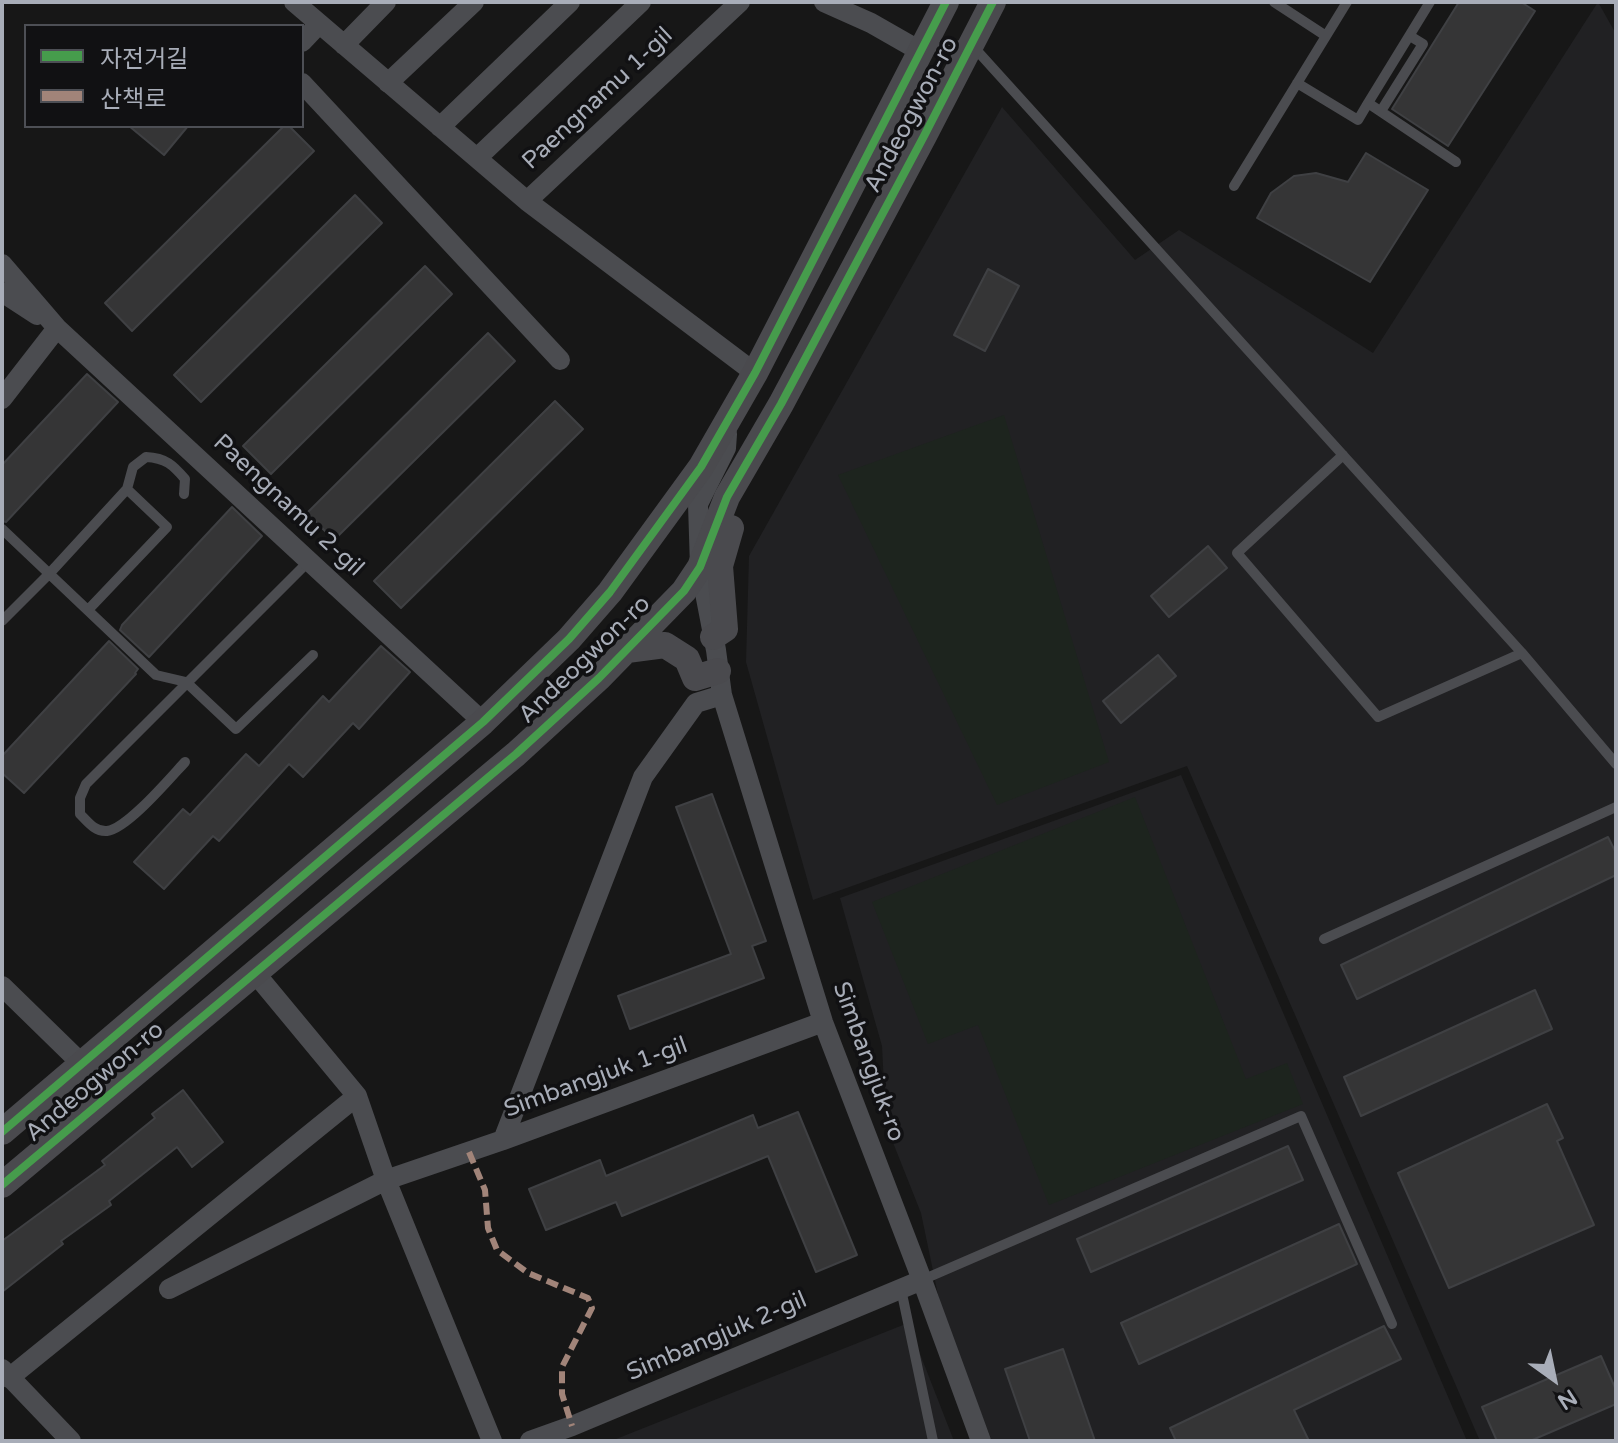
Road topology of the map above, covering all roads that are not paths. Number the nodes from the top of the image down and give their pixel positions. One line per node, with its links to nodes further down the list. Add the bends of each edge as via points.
1 (294, 2): 15 (street, Paengnamu 1-gil)
2 (386, 2): 20 (street)
3 (474, 2): 22 (street)
4 (570, 2): 27 (street)
5 (641, 2): 28 (street, Paengnamu 1-gil)
6 (740, 2): 31 (street, Paengnamu 1-gil)
7 (824, 2): 14 (street)
8 (872, 2): 14 (street)
9 (946, 2): 21 (street, Andeogwon-ro)
10 (993, 2): 19 (street, Andeogwon-ro)
11 (1274, 2): 16 (lane)
12 (1347, 2): 16 (lane)
13 (1430, 2): 17 (lane)
14 (871, 23): 21 (street)
15 (319, 24): 18 (street); 20 (street, Paengnamu 1-gil)
16 (1326, 36): 23 (lane)
17 (1410, 36): 25 (lane); 26 (lane, via 1423,44)
18 (304, 40)
19 (971, 44): 21 (lane); 39 (lane); 42 (street, Andeogwon-ro)
20 (344, 45): 22 (street, Paengnamu 1-gil)
21 (920, 51): 36 (street, Andeogwon-ro)
22 (388, 83): 27 (street, Paengnamu 1-gil)
23 (1297, 83): 25 (lane, via 1358,120); 30 (lane)
24 (304, 85): 35 (street)
25 (1368, 103): 26 (lane)
26 (1381, 111): 29 (lane)
27 (440, 127): 28 (street, Paengnamu 1-gil)
28 (477, 158): 31 (street, Paengnamu 1-gil)
29 (1456, 162)
30 (1234, 186)
31 (527, 201): 36 (street, Paengnamu 1-gil)
32 (2, 264): 34 (street, Paengnamu 2-gil)
33 (2, 292): 34 (street, Paengnamu 2-gil)
34 (57, 328): 37 (street); 44 (street, Paengnamu 2-gil)
35 (560, 360)
36 (755, 373): 38 (street, Andeogwon-ro)
37 (2, 399)
38 (727, 421): 45 (street, Simbangjuk-ro, via 726,448 698,504); 55 (street, Andeogwon-ro, via 701,467 610,592)
39 (1343, 455): 51 (lane); 51 (lane, via 1237,553 1378,717)
40 (127, 489): 41 (lane, via 133,467 146,457 160,458 185,479); 46 (lane); 47 (lane, via 167,527)
41 (184, 494)
42 (727, 497): 45 (street, Andeogwon-ro); 49 (street, via 737,505 720,566 725,629)
43 (2, 529): 46 (lane)
44 (309, 561): 53 (lane); 55 (street, Paengnamu 2-gil)
45 (700, 567): 49 (street, Simbangjuk-ro); 50 (street, Andeogwon-ro)
46 (49, 574): 47 (lane); 48 (lane)
47 (88, 610): 53 (lane, via 156,675)
48 (2, 621)
49 (713, 637): 54 (street, Simbangjuk-ro)
50 (627, 650): 54 (street, via 665,645 687,659 695,678); 60 (street, Andeogwon-ro, via 516,754)
51 (1522, 653): 57 (lane)
52 (313, 655): 53 (lane, via 236,729)
53 (186, 682): 56 (lane, via 86,784 80,814 94,828 108,831 127,822)
54 (720, 683): 62 (street, Simbangjuk-ro); 67 (street, via 696,703 643,777)
55 (483, 722): 63 (street, Andeogwon-ro)
56 (185, 762)
57 (1616, 764)
58 (1616, 807): 59 (lane)
59 (1324, 939)
60 (255, 973): 64 (street, Andeogwon-ro); 65 (street)
61 (2, 986): 63 (street)
62 (823, 1022): 67 (street, Simbangjuk 1-gil); 70 (street, Simbangjuk-ro)
63 (82, 1064): 64 (street); 66 (street, Andeogwon-ro)
64 (111, 1095): 69 (street, Andeogwon-ro)
65 (357, 1096): 68 (street); 74 (street)
66 (2, 1132)
67 (503, 1140): 68 (street, Simbangjuk 1-gil)
68 (386, 1180): 71 (street, Simbangjuk 1-gil); 76 (street)
69 (2, 1185)
70 (922, 1280): 72 (street, Simbangjuk 2-gil); 73 (lane, via 1301,1116); 79 (street, Simbangjuk-ro)
71 (169, 1289)
72 (901, 1289): 77 (street, Simbangjuk 2-gil); 78 (lane)
73 (1392, 1324)
74 (6, 1374): 75 (street)
75 (71, 1441)
76 (492, 1441)
77 (530, 1441)
78 (933, 1441)
79 (981, 1441)

